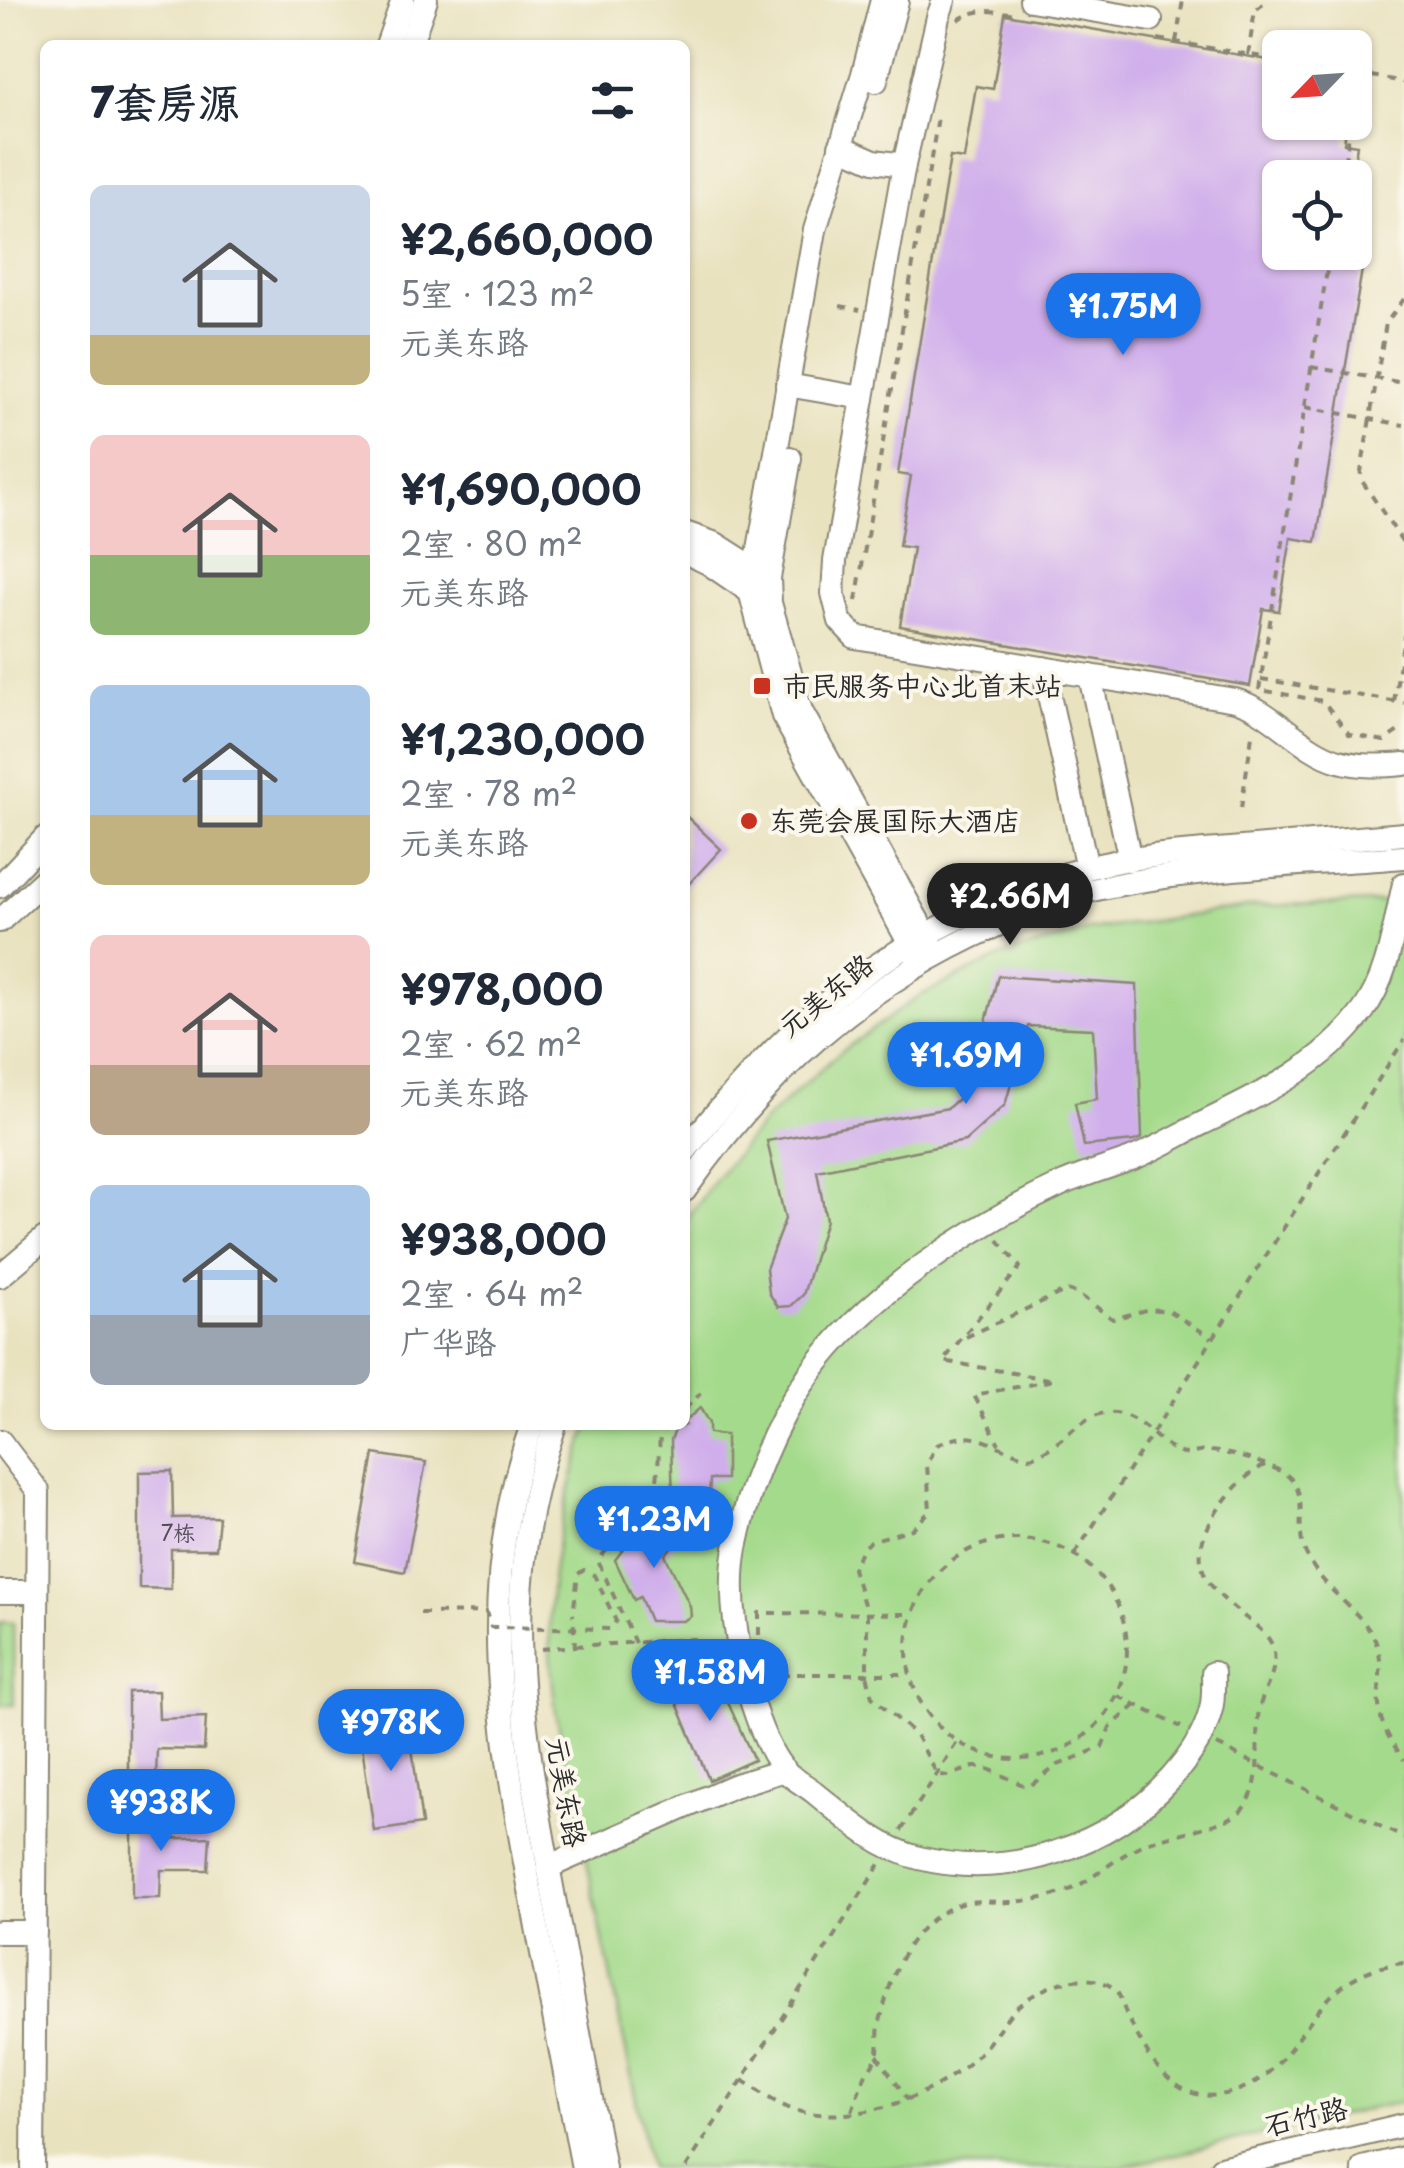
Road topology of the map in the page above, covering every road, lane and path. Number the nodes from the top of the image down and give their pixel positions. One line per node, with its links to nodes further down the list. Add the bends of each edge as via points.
1 (403, 0): 11 (street)
2 (426, 0): 12 (street)
3 (882, 0): 19 (street)
4 (898, 0): 19 (street, via 888,46)
5 (944, 0): 20 (street)
6 (1183, 0): 13 (path)
7 (1269, 0): 14 (path, via 1255,10)
8 (1030, 8): 9 (path, via 981,10); 10 (street)
9 (958, 20)
10 (1154, 30): 13 (path)
11 (389, 40)
12 (412, 40)
13 (1176, 42): 14 (path)
14 (1248, 55): 15 (path)
15 (1262, 57)
16 (1372, 76): 17 (path)
17 (1404, 82)
18 (939, 110): 36 (path)
19 (846, 148): 20 (street, via 874,162); 26 (street, via 815,230)
20 (904, 165): 27 (street)
21 (1327, 270): 23 (path)
22 (1404, 298): 24 (path, via 1386,323)
23 (1312, 367): 24 (path); 28 (path)
24 (1376, 378): 25 (path); 29 (path)
25 (1404, 383)
26 (794, 386): 27 (street); 34 (street)
27 (863, 398): 39 (street, via 835,561 834,609 847,632)
28 (1305, 407): 29 (path); 41 (path)
29 (1370, 419): 30 (path); 32 (path, via 1360,478)
30 (1404, 425)
31 (690, 534): 34 (street)
32 (1404, 544)
33 (690, 554): 35 (street)
34 (762, 574): 35 (street)
35 (761, 599): 59 (street, via 783,716)
36 (859, 612)
37 (1404, 634): 38 (path)
38 (1403, 645): 42 (path)
39 (1043, 668): 40 (street); 49 (street)
40 (1090, 676): 44 (street); 48 (street)
41 (1261, 679): 42 (path); 45 (path, via 1259,690 1323,701 1349,734 1384,741)
42 (1394, 702): 43 (path)
43 (1404, 704)
44 (1256, 708): 46 (street, via 1336,760); 47 (path)
45 (1404, 726)
46 (1404, 764)
47 (1242, 808)
48 (1120, 817): 49 (street); 53 (street)
49 (1078, 826): 54 (street)
50 (1404, 834): 53 (street, 元美东路)
51 (40, 843): 57 (street)
52 (1404, 857): 59 (street, 元美东路, via 1181,875 1096,889)
53 (1130, 860): 54 (street, 元美东路)
54 (1087, 868): 59 (street, 元美东路, via 1008,896)
55 (40, 884): 58 (street)
56 (1404, 884): 85 (street, via 1386,963 1364,1010 1308,1066 956,1242 899,1282 810,1374 752,1486 735,1553 733,1622)
57 (0, 886)
58 (0, 920)
59 (923, 948): 61 (street, 元美东路, via 870,968 795,1028); 62 (street, 元美东路, via 788,1064)
60 (1404, 1040): 67 (path)
61 (690, 1146)
62 (690, 1183)
63 (995, 1236): 66 (path, via 1020,1267)
64 (40, 1242): 65 (street)
65 (0, 1276)
66 (962, 1338): 67 (path, via 1067,1290 1113,1319 1170,1311); 75 (path, via 942,1361 1054,1380 974,1395)
67 (1213, 1339): 73 (path)
68 (702, 1393): 69 (path)
69 (690, 1404)
70 (531, 1430): 112 (street, 元美东路, via 501,1562 498,1675 511,1788)
71 (554, 1430): 86 (street, 元美东路, via 532,1509)
72 (664, 1430): 83 (path, via 657,1484 598,1562)
73 (1153, 1433): 75 (path, via 1115,1413 1082,1423 1042,1454); 76 (path, via 1182,1454 1212,1451); 77 (path)
74 (0, 1441): 79 (street, via 38,1492)
75 (1000, 1447): 81 (path, via 964,1435 936,1445 927,1464 930,1511 912,1529 871,1542 856,1557 854,1580)
76 (1265, 1465): 95 (path, via 1289,1476 1299,1490 1301,1539 1314,1571 1373,1636 1382,1662 1379,1710); 96 (path, via 1248,1473 1218,1510 1201,1538 1200,1565 1221,1598 1272,1645 1273,1676 1258,1716)
77 (1076, 1554): 82 (path, via 1045,1541 979,1544 927,1584); 91 (path, via 1118,1602 1127,1633)
78 (0, 1592): 79 (street)
79 (37, 1592): 103 (street)
80 (420, 1613): 84 (path, bridge, via 486,1612 491,1627 610,1628 616,1621 594,1575 584,1570 578,1574 574,1615)
81 (868, 1614): 82 (path); 85 (path, via 759,1613); 89 (path)
82 (912, 1614): 90 (path)
83 (635, 1643): 84 (path); 85 (path, via 695,1639 706,1661)
84 (575, 1646): 86 (path)
85 (749, 1646): 97 (street, via 746,1683)
86 (519, 1651): 101 (street, 元美东路, via 523,1721)
87 (1213, 1673): 93 (street, via 1212,1707)
88 (759, 1674): 89 (path)
89 (868, 1674): 90 (path); 98 (path, via 872,1697 916,1734)
90 (910, 1674): 94 (path, via 920,1701)
91 (1118, 1696): 92 (path); 94 (path, via 1078,1743 1048,1756 986,1756)
92 (1136, 1704): 93 (path); 98 (path, via 1110,1727 1102,1746 1032,1785 984,1768)
93 (1201, 1737): 96 (path); 100 (street, via 1154,1798 1077,1846 996,1864 922,1858)
94 (957, 1742): 98 (path)
95 (1404, 1760)
96 (1258, 1766): 99 (path); 105 (path, via 1240,1813 1216,1825 1147,1843 1064,1892 1009,1902 982,1899 932,1920 904,1949 892,1978)
97 (784, 1770): 100 (street); 101 (street)
98 (937, 1774): 100 (path)
99 (1404, 1838)
100 (890, 1848): 106 (path)
101 (548, 1867): 113 (street, 元美东路)
102 (0, 1932): 103 (street)
103 (35, 1932): 111 (street)
104 (1404, 1963): 107 (path, via 1351,1977 1278,2061 1238,2090 1217,2096 1195,2094 1159,2072 1116,1990 1090,1978 1064,1981 1015,2008 975,2058)
105 (878, 2055): 107 (path); 108 (path)
106 (742, 2080): 108 (path, via 801,2112); 114 (path)
107 (908, 2100): 108 (path)
108 (852, 2111)
109 (1404, 2125): 115 (street, 石竹路)
110 (1404, 2158): 116 (street)
111 (34, 2168)
112 (583, 2168)
113 (604, 2168)
114 (686, 2168)
115 (1221, 2168)
116 (1363, 2168)

